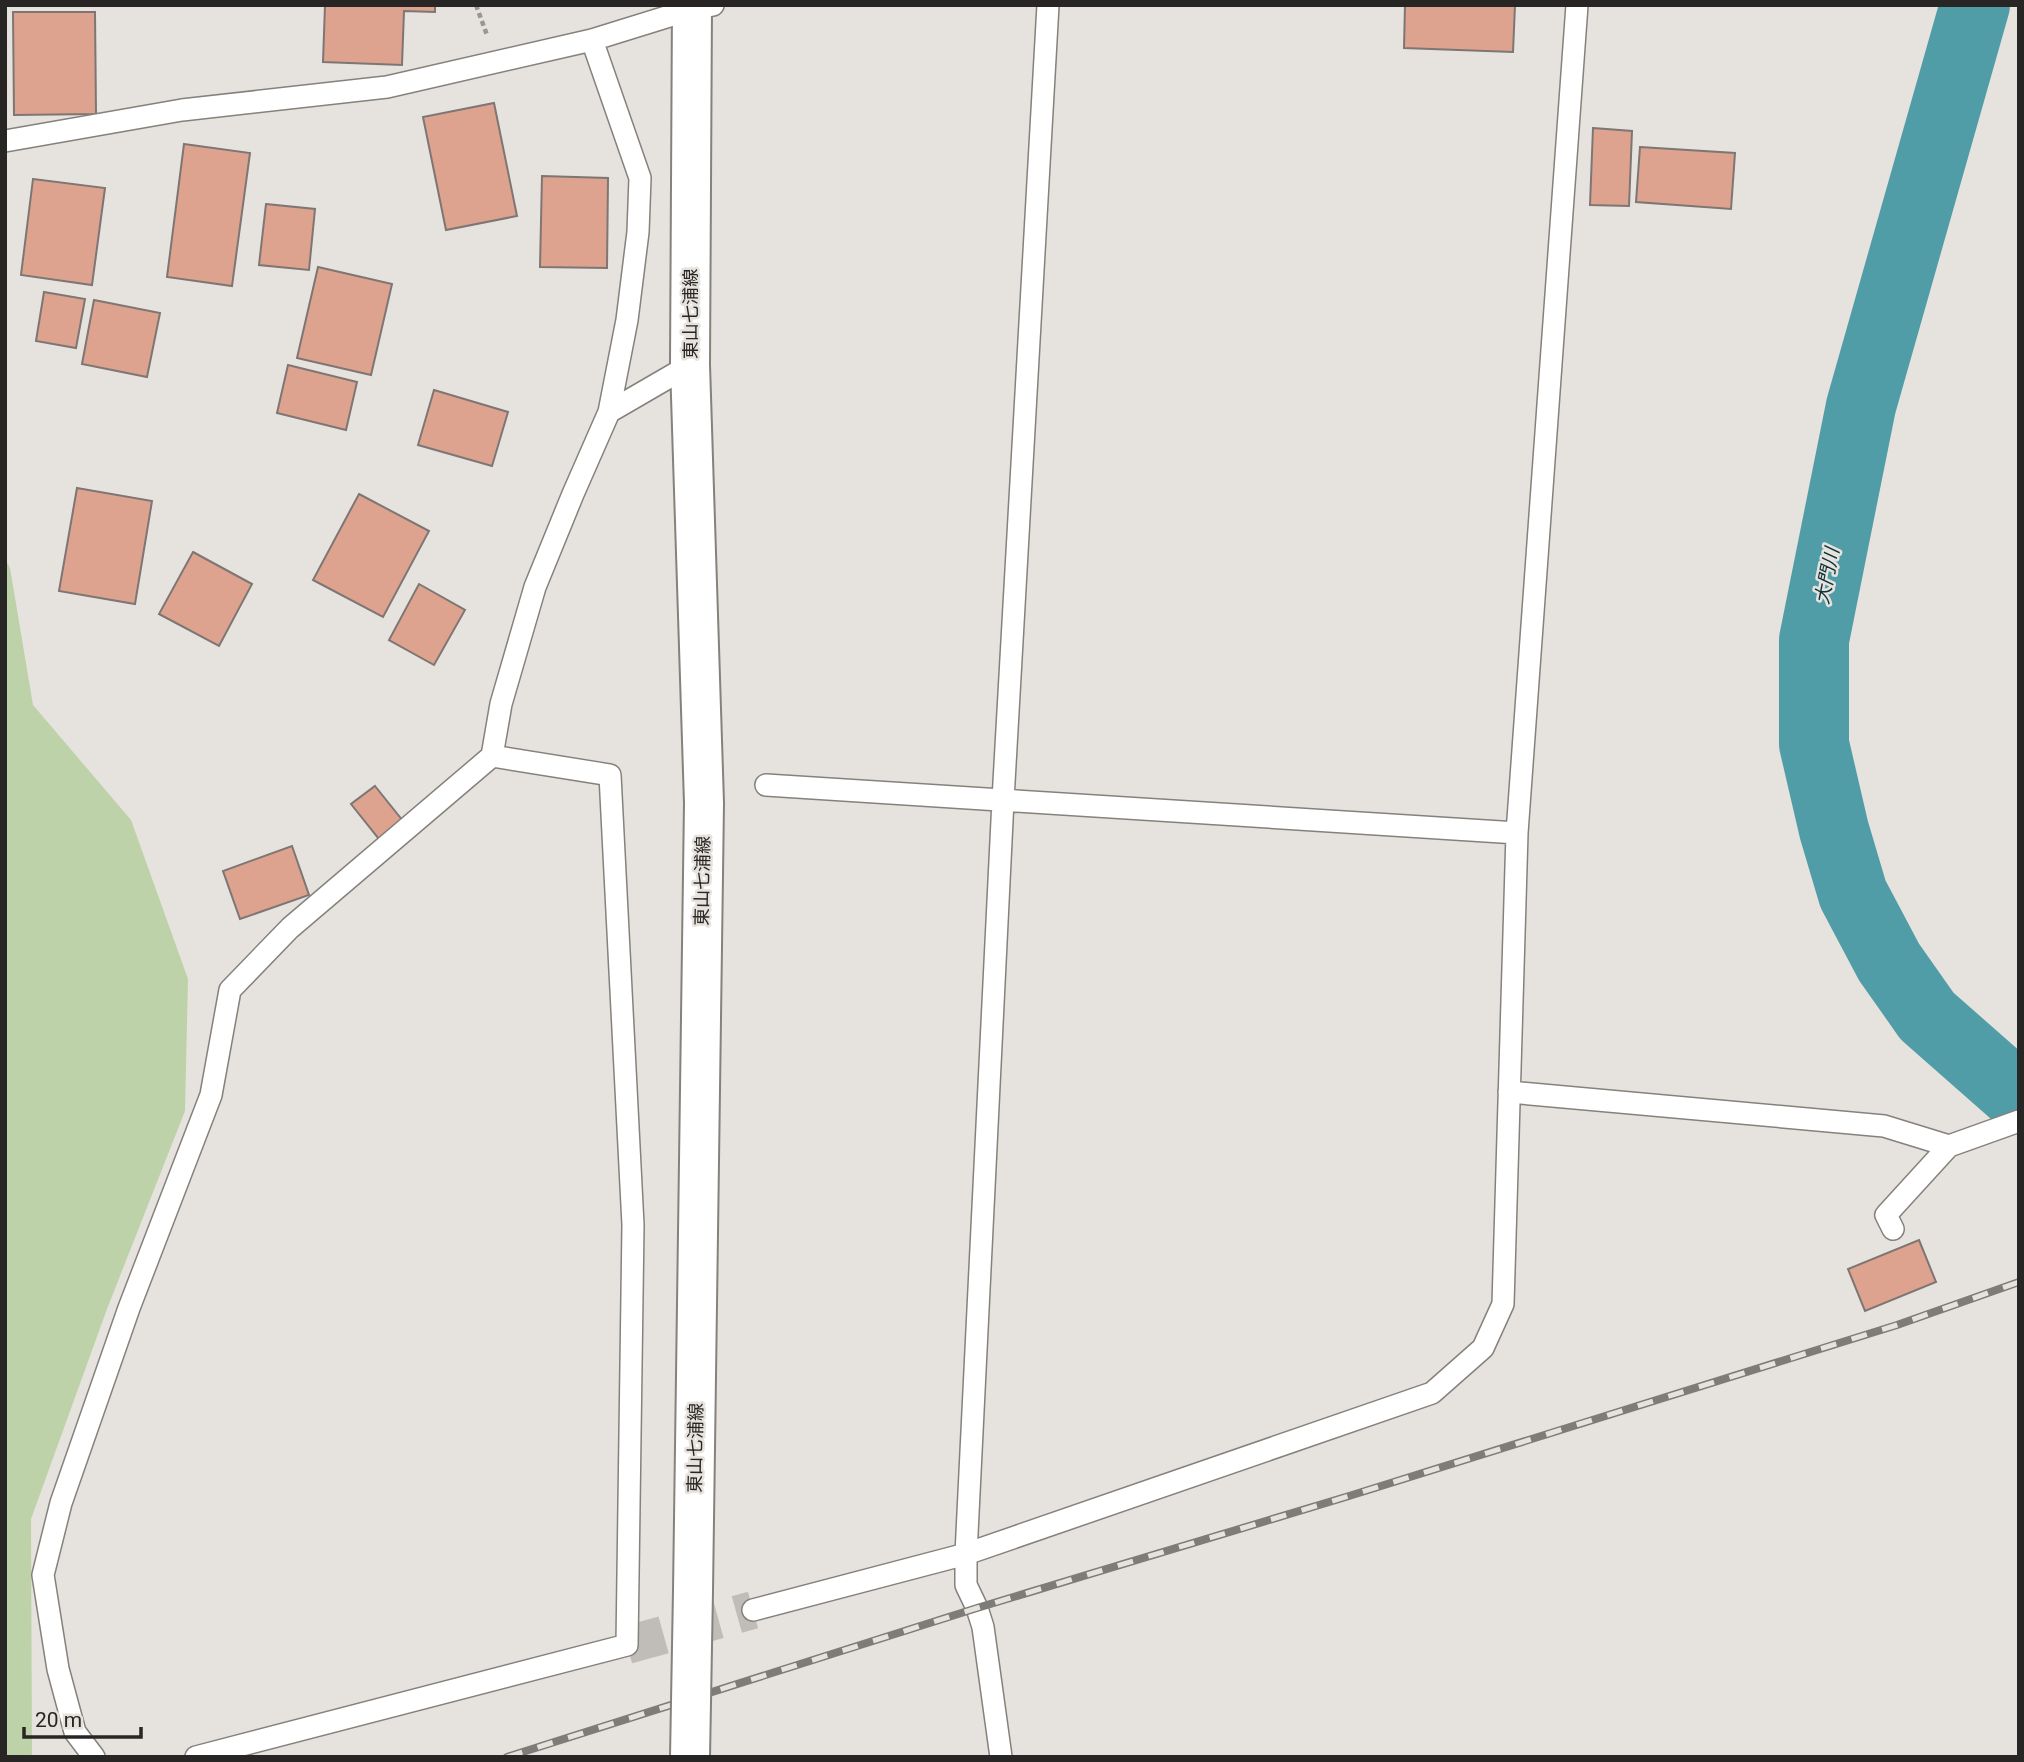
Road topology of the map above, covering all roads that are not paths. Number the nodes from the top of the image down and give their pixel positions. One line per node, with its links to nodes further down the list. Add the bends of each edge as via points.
1 (1048, 5): 10 (lane)
2 (1577, 5): 11 (lane)
3 (699, 7): 4 (lane); 6 (main road, 東山七浦線)
4 (592, 40): 5 (lane, via 387,87 182,110); 7 (lane, via 640,178 634,270)
5 (5, 141)
6 (690, 365): 7 (lane); 20 (main road, 東山七浦線, bridge, via 704,803)
7 (609, 412): 8 (lane, via 535,587 501,704)
8 (492, 756): 18 (lane, via 290,928 230,990 211,1095 128,1308 61,1503 43,1575 58,1669 75,1732); 19 (lane, via 610,775 634,1226 627,1645)
9 (766, 785): 10 (lane)
10 (1003, 800): 11 (lane); 16 (lane)
11 (1517, 834): 12 (lane)
12 (1509, 1092): 14 (lane, via 1884,1126); 16 (lane, via 1503,1304 1483,1348 1432,1393)
13 (2019, 1121): 14 (lane)
14 (1949, 1146): 15 (lane, via 1886,1215)
15 (1893, 1229)
16 (966, 1554): 17 (lane); 21 (lane, via 966,1585 983,1627)
17 (753, 1610)
18 (94, 1757)
19 (196, 1757)
20 (690, 1757)
21 (1001, 1757)

